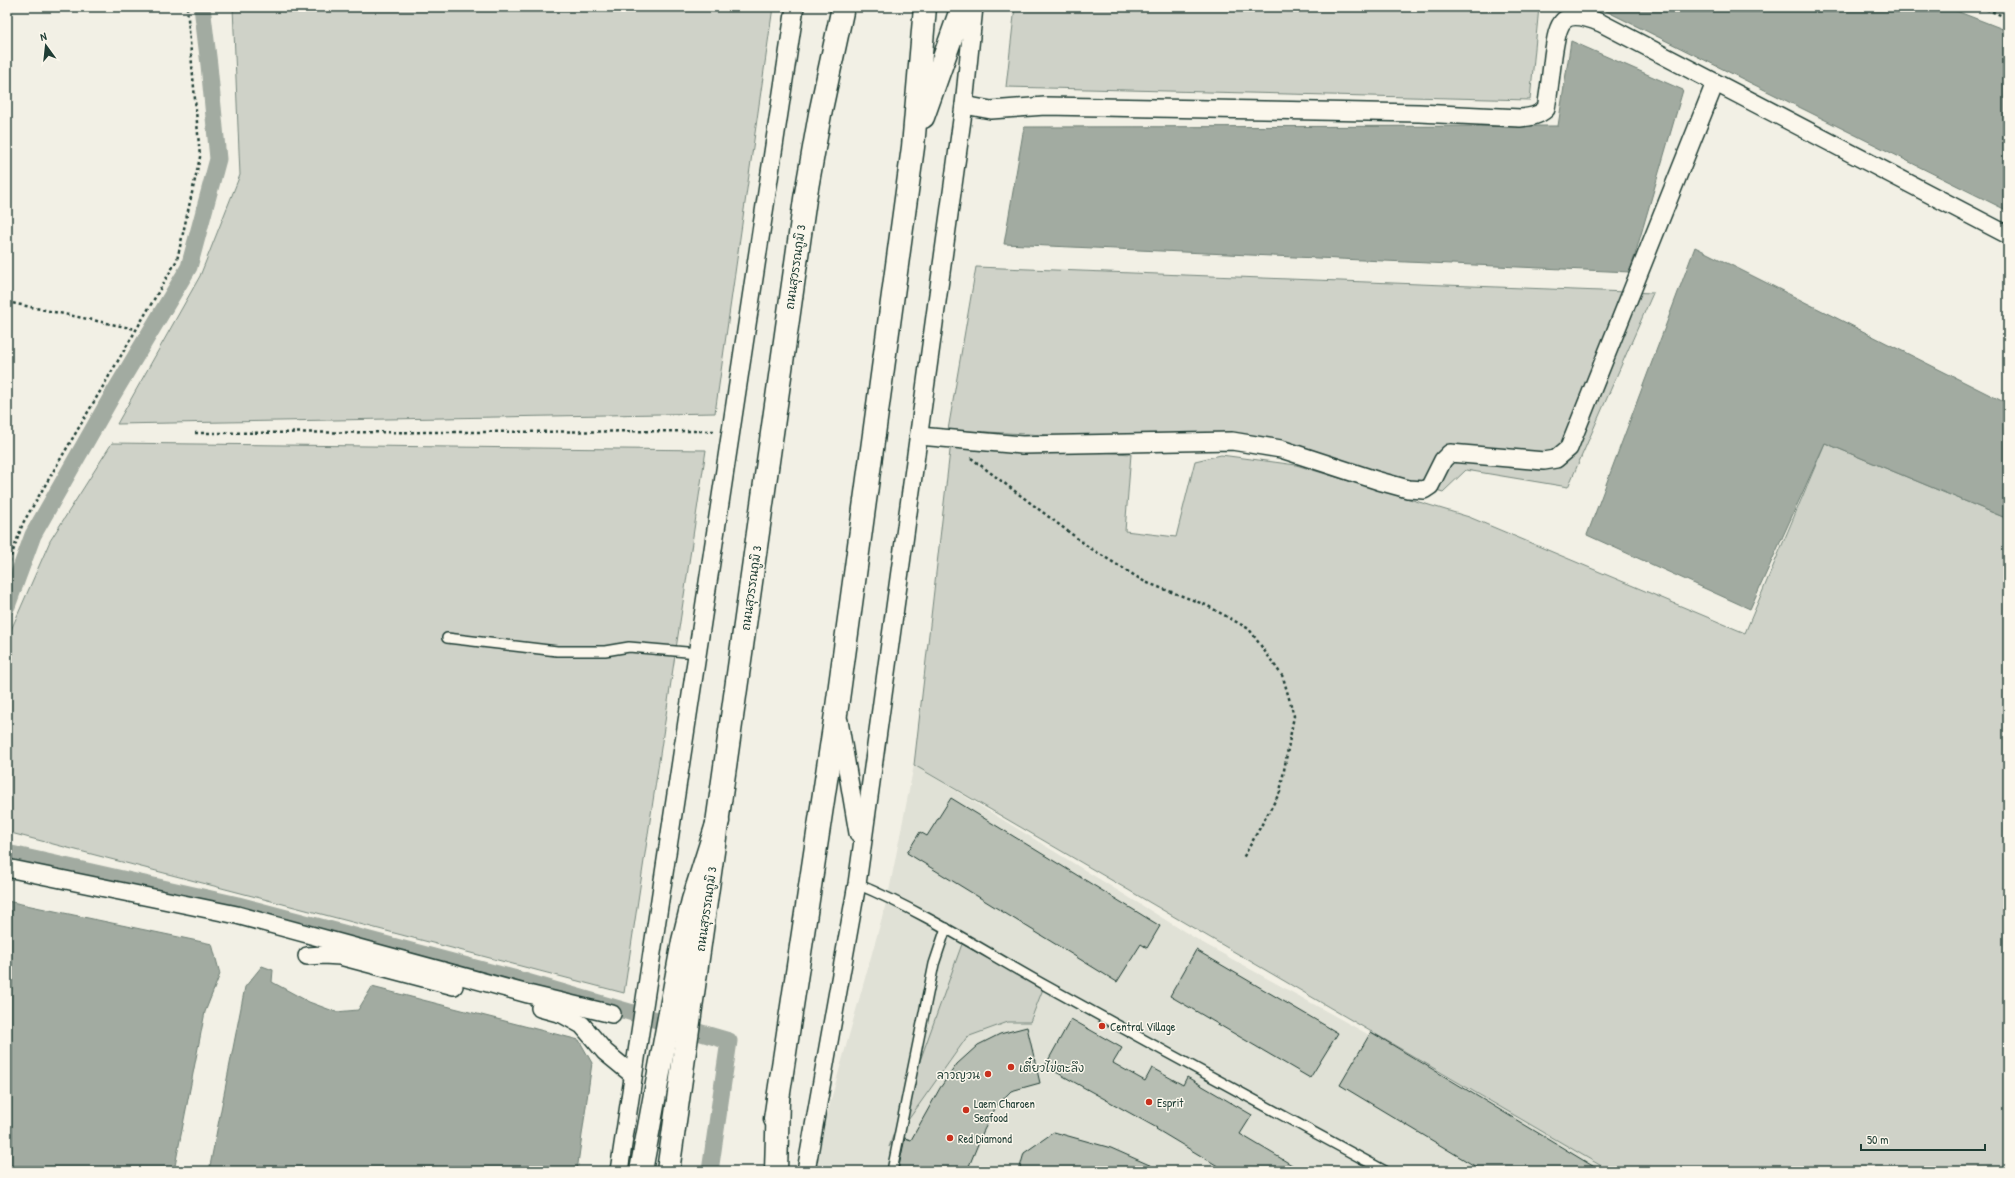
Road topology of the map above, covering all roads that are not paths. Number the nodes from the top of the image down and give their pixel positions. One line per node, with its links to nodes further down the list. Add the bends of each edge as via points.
1 (795, 7): 12 (street)
2 (843, 7): 14 (main road, ถนนสุวรรณภูมิ 3, via 805,198)
3 (925, 7): 8 (main road)
4 (962, 7): 8 (main road)
5 (974, 7): 7 (street)
6 (1715, 83): 7 (street, via 1601,23 1576,16 1566,19 1556,30 1546,109 1531,117 1045,106 990,110); 9 (street); 10 (street, via 1569,448 1556,459 1544,461 1450,453 1443,460 1430,486 1424,490 1379,481 1281,449 1232,441 1022,445)
7 (964, 105): 10 (street)
8 (913, 146): 13 (main road)
9 (2008, 235)
10 (919, 436): 15 (street)
11 (447, 638): 12 (lane, via 558,651 605,651 628,647)
12 (698, 653): 21 (street)
13 (837, 707): 15 (street); 22 (main road)
14 (718, 821): 24 (main road, via 683,941); 25 (main road, ถนนสุวรรณภูมิ 3)
15 (860, 848): 17 (street)
16 (7, 868): 20 (street, via 237,915 528,994)
17 (857, 884): 18 (lane, via 888,897); 28 (street)
18 (946, 928): 29 (lane, via 934,964); 30 (lane, via 1046,986)
19 (307, 956): 21 (street, via 340,956 562,1014 582,1025 605,1052)
20 (612, 1014)
21 (633, 1075): 23 (street)
22 (778, 1100): 26 (main road); 27 (main road)
23 (619, 1171)
24 (641, 1171)
25 (668, 1171)
26 (767, 1171)
27 (776, 1171)
28 (806, 1171)
29 (892, 1171)
30 (1385, 1171)

